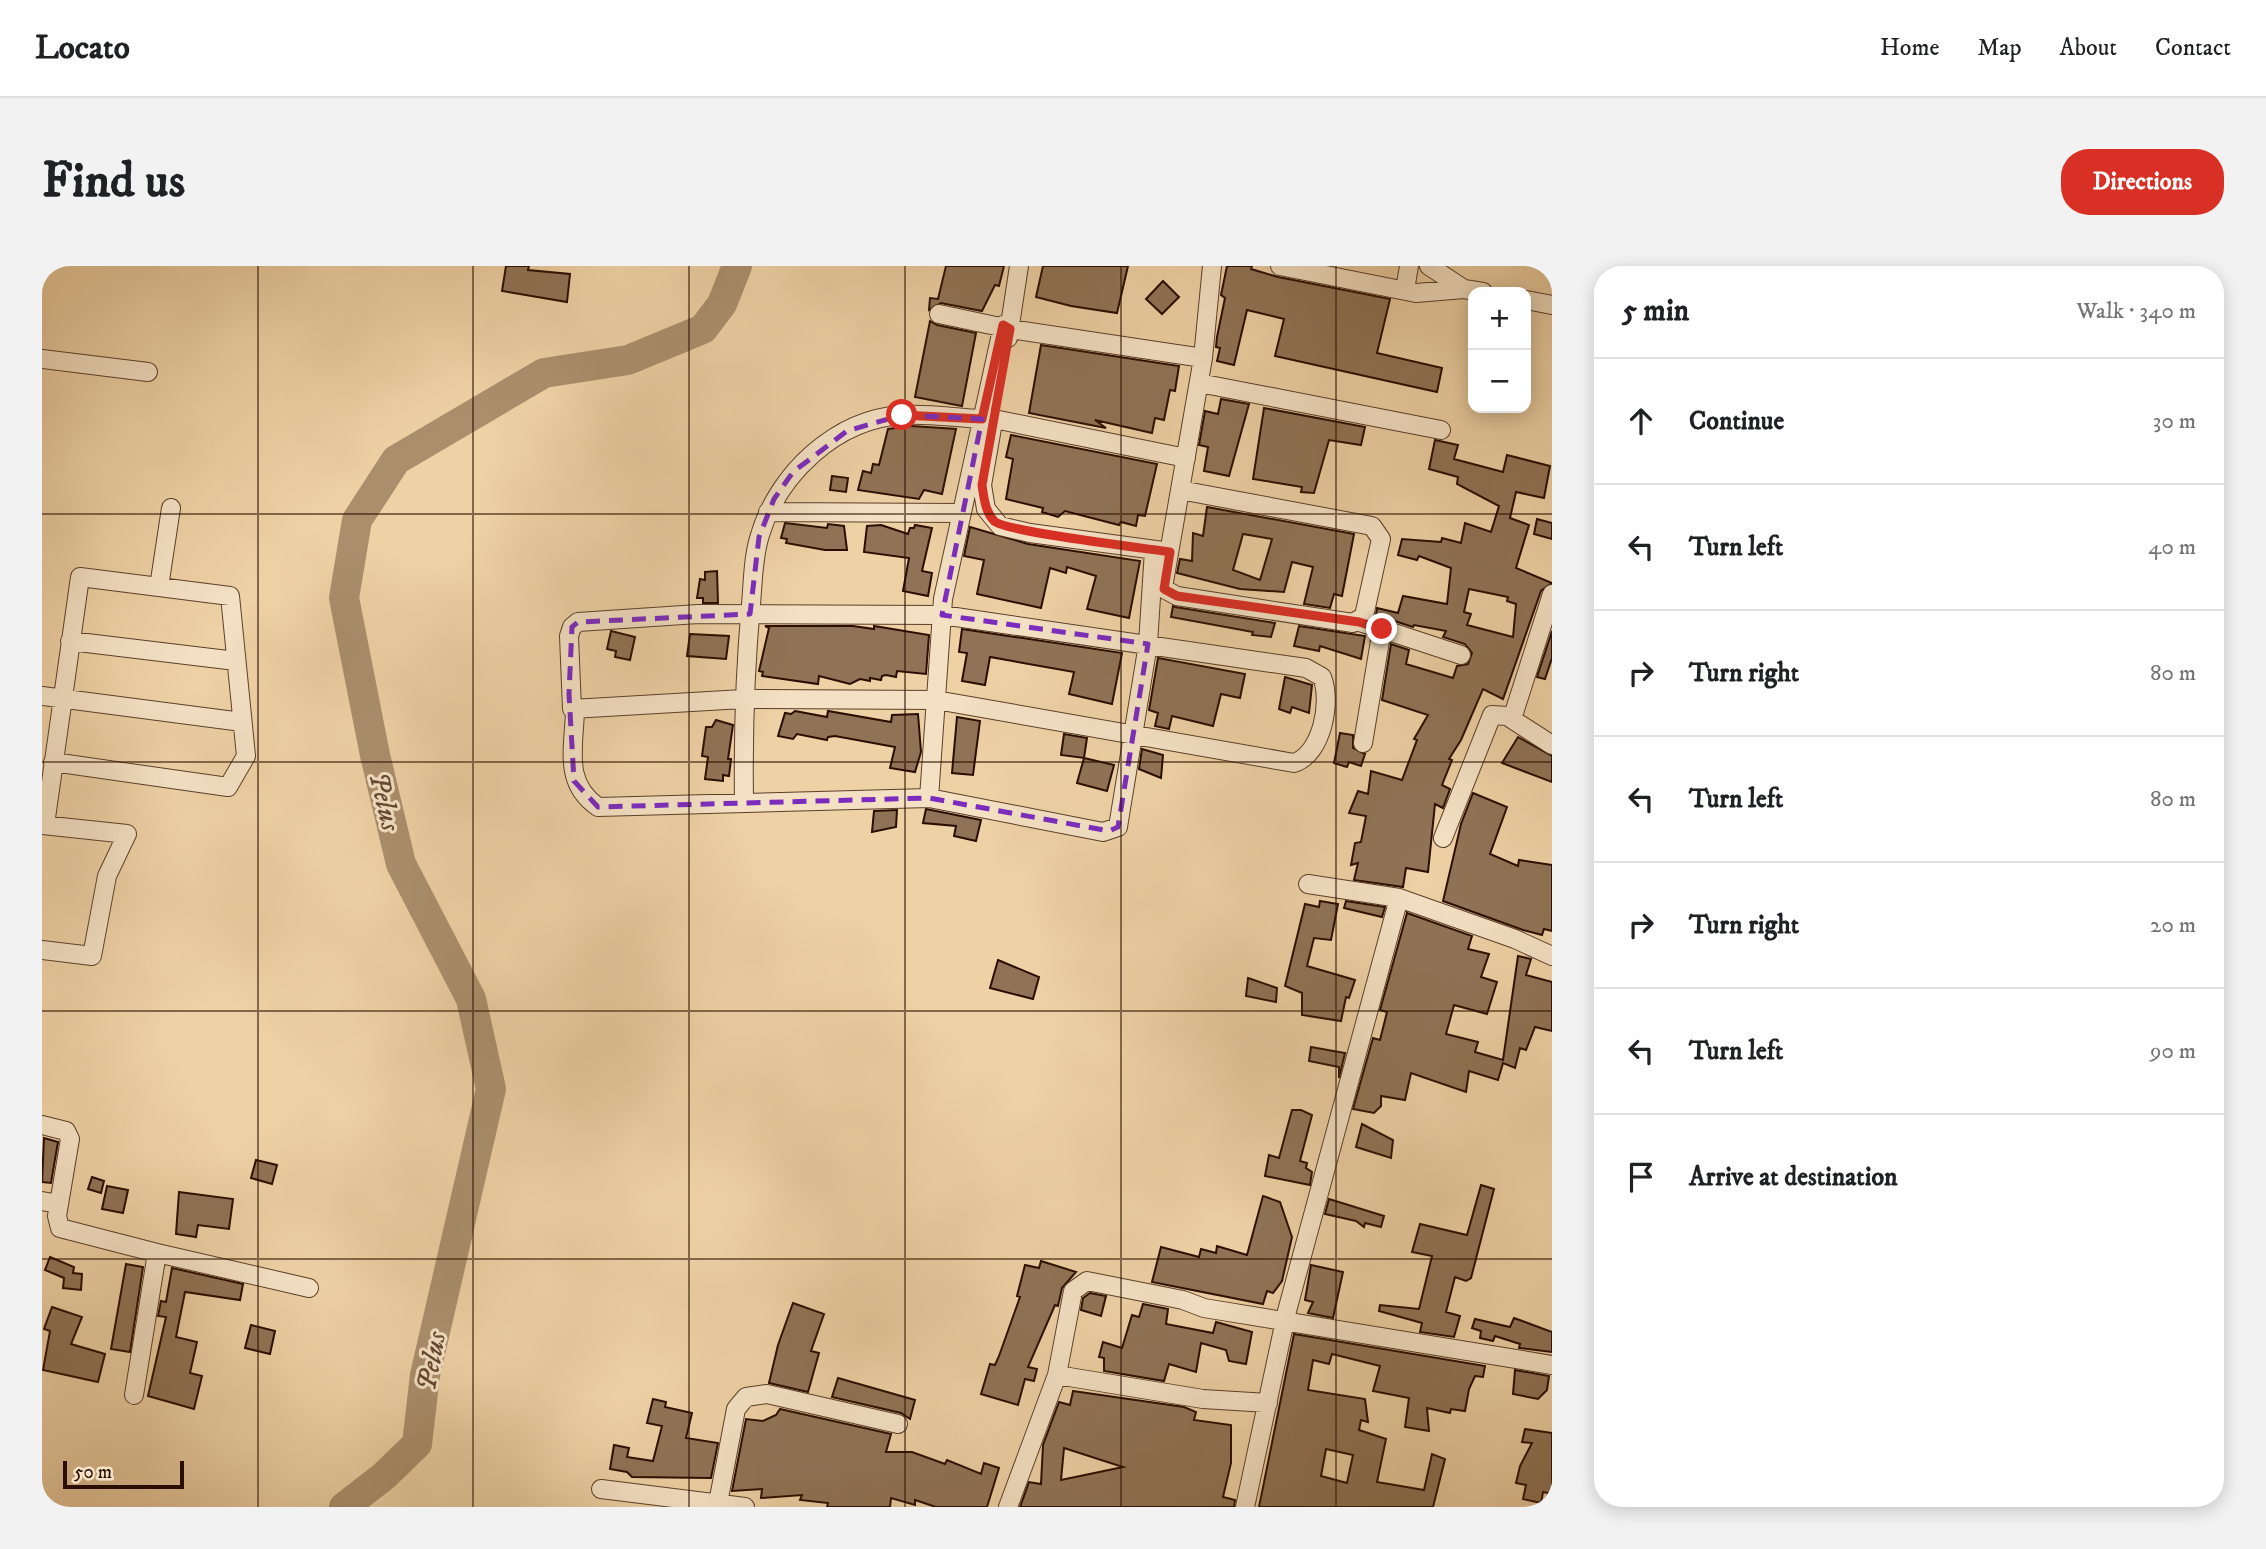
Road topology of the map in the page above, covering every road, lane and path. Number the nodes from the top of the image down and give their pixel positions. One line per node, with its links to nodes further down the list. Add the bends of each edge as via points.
1 (1019, 266): 12 (street)
2 (1212, 266): 13 (street)
3 (1280, 266): 7 (street)
4 (1409, 266): 7 (street)
5 (1429, 266): 6 (street)
6 (1464, 289): 7 (street, via 1431,294); 8 (street)
7 (1405, 290)
8 (1468, 290)
9 (1531, 301): 10 (street)
10 (1552, 305)
11 (939, 314): 12 (street)
12 (1006, 327): 13 (street); 17 (street)
13 (1203, 358): 16 (street)
14 (42, 359): 15 (street)
15 (148, 372)
16 (1199, 383): 18 (street); 19 (street)
17 (988, 419): 19 (street); 22 (street, via 902,415 846,431 793,472); 23 (street); 24 (street, via 982,485 993,520 1015,530)
18 (1441, 430)
19 (1186, 458): 20 (street)
20 (1180, 490): 24 (street); 29 (street, via 1372,526 1381,540 1367,607)
21 (171, 508): 25 (street)
22 (768, 512): 23 (street); 27 (street, via 759,537)
23 (962, 513): 28 (street)
24 (1162, 551): 29 (street, via 1164,589 1177,596); 32 (street)
25 (159, 587): 31 (street, via 80,577); 34 (street, via 230,596)
26 (1552, 594): 40 (street)
27 (750, 614): 28 (street); 37 (street); 39 (street, via 578,622 569,636 570,706)
28 (942, 615): 32 (street); 38 (street)
29 (1359, 622): 30 (street)
30 (1382, 629): 33 (street); 43 (street)
31 (70, 641): 34 (street); 36 (street)
32 (1148, 644): 42 (street); 42 (street, via 1306,668 1322,677 1326,687 1321,728 1312,751 1293,763)
33 (1461, 655)
34 (236, 661): 41 (street)
35 (42, 696): 36 (street)
36 (61, 699): 41 (street); 45 (street)
37 (743, 699): 38 (street); 39 (street); 47 (street)
38 (936, 700): 42 (street); 46 (street)
39 (575, 710): 47 (street, via 574,781 583,796 598,807)
40 (1512, 719): 44 (street); 49 (street, via 1492,715)
41 (242, 722): 45 (street, via 246,756 228,787)
42 (1133, 733): 46 (street, via 1114,830 1103,832)
43 (1363, 743)
44 (1552, 745)
45 (53, 762): 48 (street)
46 (929, 798): 47 (street)
47 (744, 802)
48 (44, 825): 52 (street, via 127,834 107,876 92,956)
49 (1443, 838)
50 (1308, 884): 51 (street)
51 (1399, 898): 53 (street); 58 (street)
52 (42, 950)
53 (1552, 956)
54 (42, 1125): 55 (street, via 66,1131 70,1139)
55 (51, 1202): 56 (street, via 60,1228)
56 (157, 1253): 57 (street); 61 (street)
57 (309, 1288)
58 (1285, 1321): 59 (street); 60 (street, via 1087,1281 1073,1291); 62 (street)
59 (1552, 1365)
60 (1057, 1375): 62 (street, via 1203,1399); 67 (street)
61 (134, 1395)
62 (1268, 1403): 68 (street)
63 (898, 1424): 65 (street, via 767,1394 746,1397 736,1409)
64 (601, 1489): 65 (street)
65 (718, 1503): 66 (street)
66 (745, 1507)
67 (1008, 1507)
68 (1245, 1507)

